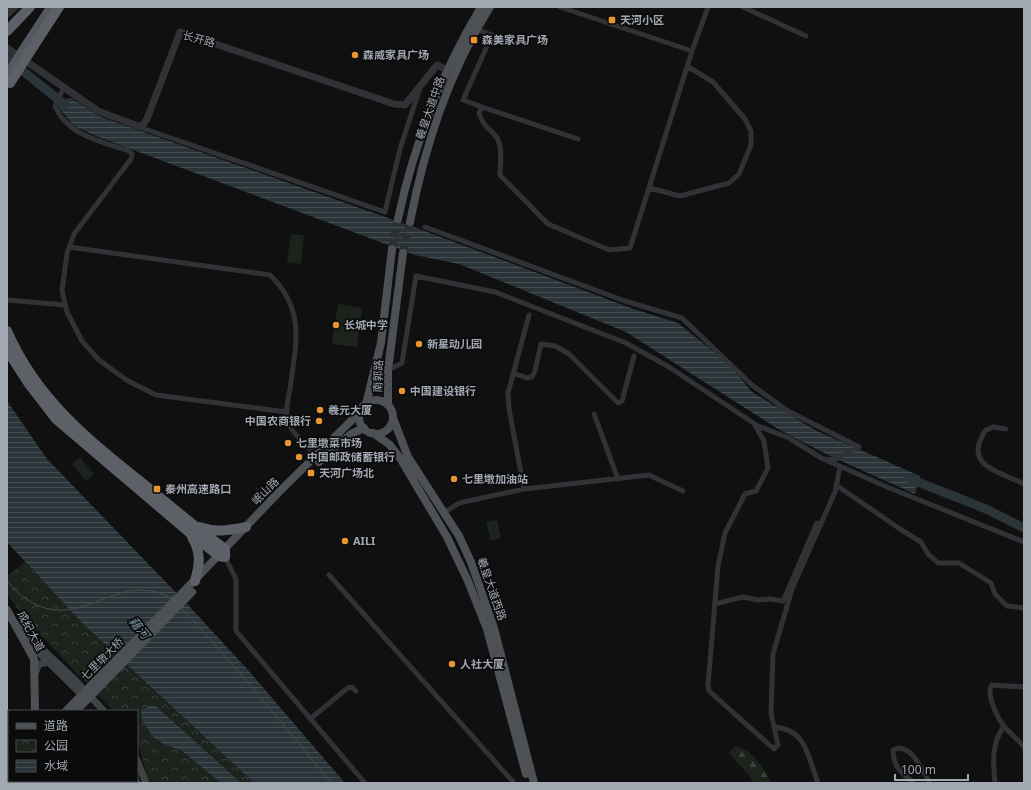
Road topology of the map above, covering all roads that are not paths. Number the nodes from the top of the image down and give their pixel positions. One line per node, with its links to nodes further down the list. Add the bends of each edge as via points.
1 (15, 7): 10 (street)
2 (30, 7): 12 (highway)
3 (51, 7): 18 (highway, bridge)
4 (59, 7): 18 (highway, bridge)
5 (481, 7): 11 (main road, 羲皇大道中路)
6 (490, 7): 11 (main road, 羲皇大道中路)
7 (560, 7): 15 (street)
8 (708, 7): 15 (street)
9 (744, 7): 13 (street)
10 (7, 14)
11 (472, 28): 17 (main road, 羲皇大道中路); 21 (street, via 492,35 463,100); 26 (main road, 羲皇大道中路, via 446,89 429,144)
12 (7, 31)
13 (806, 36)
14 (7, 48): 19 (street)
15 (692, 51): 16 (street)
16 (687, 66): 24 (street); 24 (street, via 713,82 745,119 751,131 751,145 739,174 729,183 680,196)
17 (447, 70): 20 (street, 长开路, via 437,65); 25 (main road, 羲皇大道中路, via 419,142)
18 (8, 84)
19 (64, 87): 22 (street, via 98,111); 28 (street, via 55,106 72,128 132,154 131,159 74,234)
20 (420, 88): 22 (street, 长开路, via 405,105 394,104 180,32 147,119 143,125); 22 (street, via 400,149 385,212)
21 (482, 107): 23 (street); 24 (street, via 479,113 484,126 500,143 500,175 548,224 609,250 630,248)
22 (138, 126)
23 (578, 139)
24 (649, 188)
25 (398, 219)
26 (410, 222)
27 (425, 227): 50 (street, via 625,301 682,318 764,394 788,411 859,447)
28 (70, 247): 32 (street, via 62,290); 41 (street, via 270,275 282,286 289,298 296,322)
29 (392, 249): 39 (main road, via 381,343)
30 (403, 253): 37 (main road, 南郭路)
31 (7, 300): 32 (street)
32 (65, 305): 41 (street, via 82,341 98,360 128,382 156,395)
33 (529, 315): 38 (street)
34 (7, 331): 58 (highway, via 14,348 35,381 61,414)
35 (7, 350): 58 (highway, via 28,384 56,419)
36 (634, 356): 38 (street, via 622,401 618,403 569,354 555,346 541,344 532,377 527,378)
37 (388, 370): 40 (main road, 南郭路); 45 (street, via 402,363 416,276 495,292 626,343 669,367)
38 (513, 373): 54 (street, via 508,393 509,409)
39 (366, 404): 40 (main road, via 379,400); 42 (main road)
40 (388, 405): 44 (main road)
41 (287, 412): 49 (street, via 288,424)
42 (360, 412): 46 (main road); 49 (main road, 岷山路)
43 (594, 414): 51 (street)
44 (393, 418): 48 (main road, via 387,430); 56 (main road, 羲皇大道西路, via 416,472)
45 (755, 425): 50 (street, via 789,438); 63 (street, via 764,440 768,468 756,491 745,494 726,533 718,566)
46 (364, 428): 48 (main road); 60 (main road, 岷山路, via 338,444)
47 (1006, 429): 52 (street, via 993,427 986,430 978,447 978,456 983,464)
48 (374, 433): 89 (main road, 羲皇大道西路, via 389,444 400,458 447,537 468,581 487,629)
49 (317, 457): 57 (main road, 岷山路)
50 (836, 464): 53 (street); 59 (street); 63 (street, via 834,483 783,601 743,597)
51 (618, 479): 54 (street); 55 (street, via 649,475)
52 (1024, 484)
53 (836, 486): 64 (street, via 921,542 928,554 938,563 959,563 991,583 995,594 1007,606); 81 (street, via 810,552 792,589 780,625 773,654 771,680 771,714)
54 (524, 489): 56 (street, via 459,503)
55 (683, 491)
56 (445, 512): 90 (main road, 羲皇大道西路, via 460,536 471,562 494,628)
57 (246, 527): 58 (highway, via 228,531); 60 (main road, 岷山路)
58 (193, 530): 60 (highway); 62 (highway, via 200,556 199,568)
59 (1024, 542)
60 (223, 554): 62 (main road, 岷山路); 79 (street, via 236,580 236,631)
61 (329, 575): 88 (street)
62 (191, 587): 75 (main road, 七里墩大桥, bridge); 76 (main road, 七里墩大桥, bridge)
63 (715, 604): 81 (street, via 709,691 774,749 778,745)
64 (1024, 608)
65 (7, 610): 67 (main road, 成纪大道)
66 (7, 618): 67 (main road, 成纪大道)
67 (15, 626): 68 (main road, 成纪大道); 73 (main road, 成纪大道, via 30,661); 78 (main road, via 74,679)
68 (23, 638): 69 (main road); 70 (main road, 成纪大道, via 34,658)
69 (49, 662): 70 (main road, via 39,664); 77 (main road)
70 (35, 673): 74 (main road, 成纪大道)
71 (1024, 687): 80 (street, via 990,688 990,699)
72 (356, 691): 79 (street, via 349,687)
73 (29, 710)
74 (35, 710)
75 (67, 710)
76 (77, 710)
77 (96, 710)
78 (103, 710)
79 (310, 719): 87 (street)
80 (1004, 726): 82 (street); 94 (street, via 998,734 992,753)
81 (774, 727): 91 (street, via 789,729 802,741)
82 (1024, 747)
83 (138, 763): 86 (main road)
84 (138, 773): 85 (main road)
85 (142, 783)
86 (146, 783)
87 (365, 783)
88 (514, 783)
89 (528, 783)
90 (534, 783)
91 (818, 783)
92 (913, 783): 93 (street, via 895,766 893,750 896,748 904,749 913,756)
93 (930, 783)
94 (995, 783)

